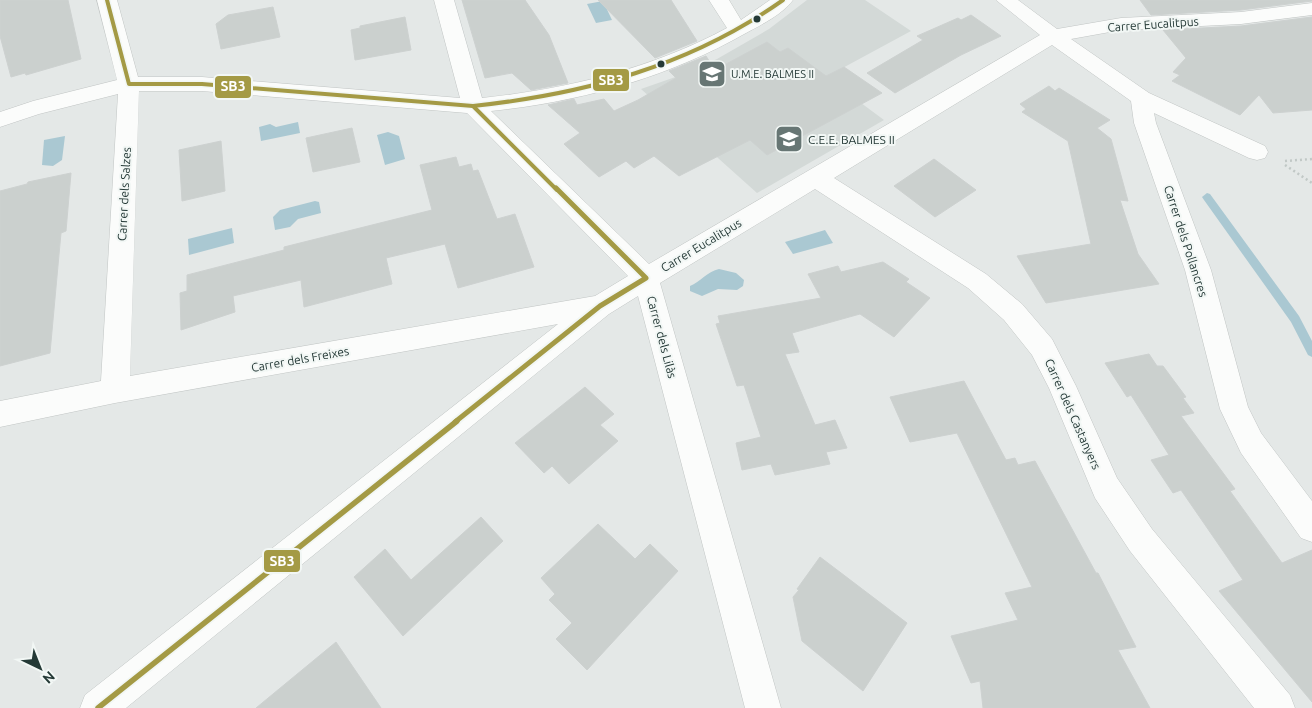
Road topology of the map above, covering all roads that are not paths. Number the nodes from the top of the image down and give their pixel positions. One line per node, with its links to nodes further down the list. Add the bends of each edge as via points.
1 (107, 0): 9 (street, Carrer dels Salzes)
2 (444, 0): 11 (street, Carrer dels Lilàs)
3 (719, 0): 7 (street)
4 (782, 0): 7 (street)
5 (1006, 0): 8 (street)
6 (1312, 9): 8 (street, Carrer Eucalitpus, via 1239,20 1120,24)
7 (738, 30): 11 (street, via 705,47 627,78 506,104)
8 (1053, 36): 10 (street); 14 (street, Carrer Eucalitpus)
9 (129, 84): 11 (street, via 202,84); 12 (street, via 32,108); 17 (street, Carrer dels Salzes)
10 (1141, 98): 13 (street); 19 (street, Carrer dels Pollancres, via 1145,123 1198,270 1234,409 1252,443)
11 (473, 106): 15 (street, Carrer dels Lilàs)
12 (0, 120)
13 (1257, 152)
14 (815, 178): 15 (street, Carrer Eucalitpus); 22 (street, Carrer dels Castanyers, via 977,281 1013,312 1042,347 1106,488 1131,525)
15 (646, 278): 16 (street, Carrer Eucalitpus); 21 (street, Carrer dels Lilàs)
16 (600, 306): 17 (street, Carrer dels Freixes); 20 (street, Carrer Eucalitpus)
17 (115, 391): 18 (street, Carrer dels Freixes)
18 (0, 414)
19 (1312, 527)
20 (98, 708)
21 (763, 708)
22 (1277, 708)

